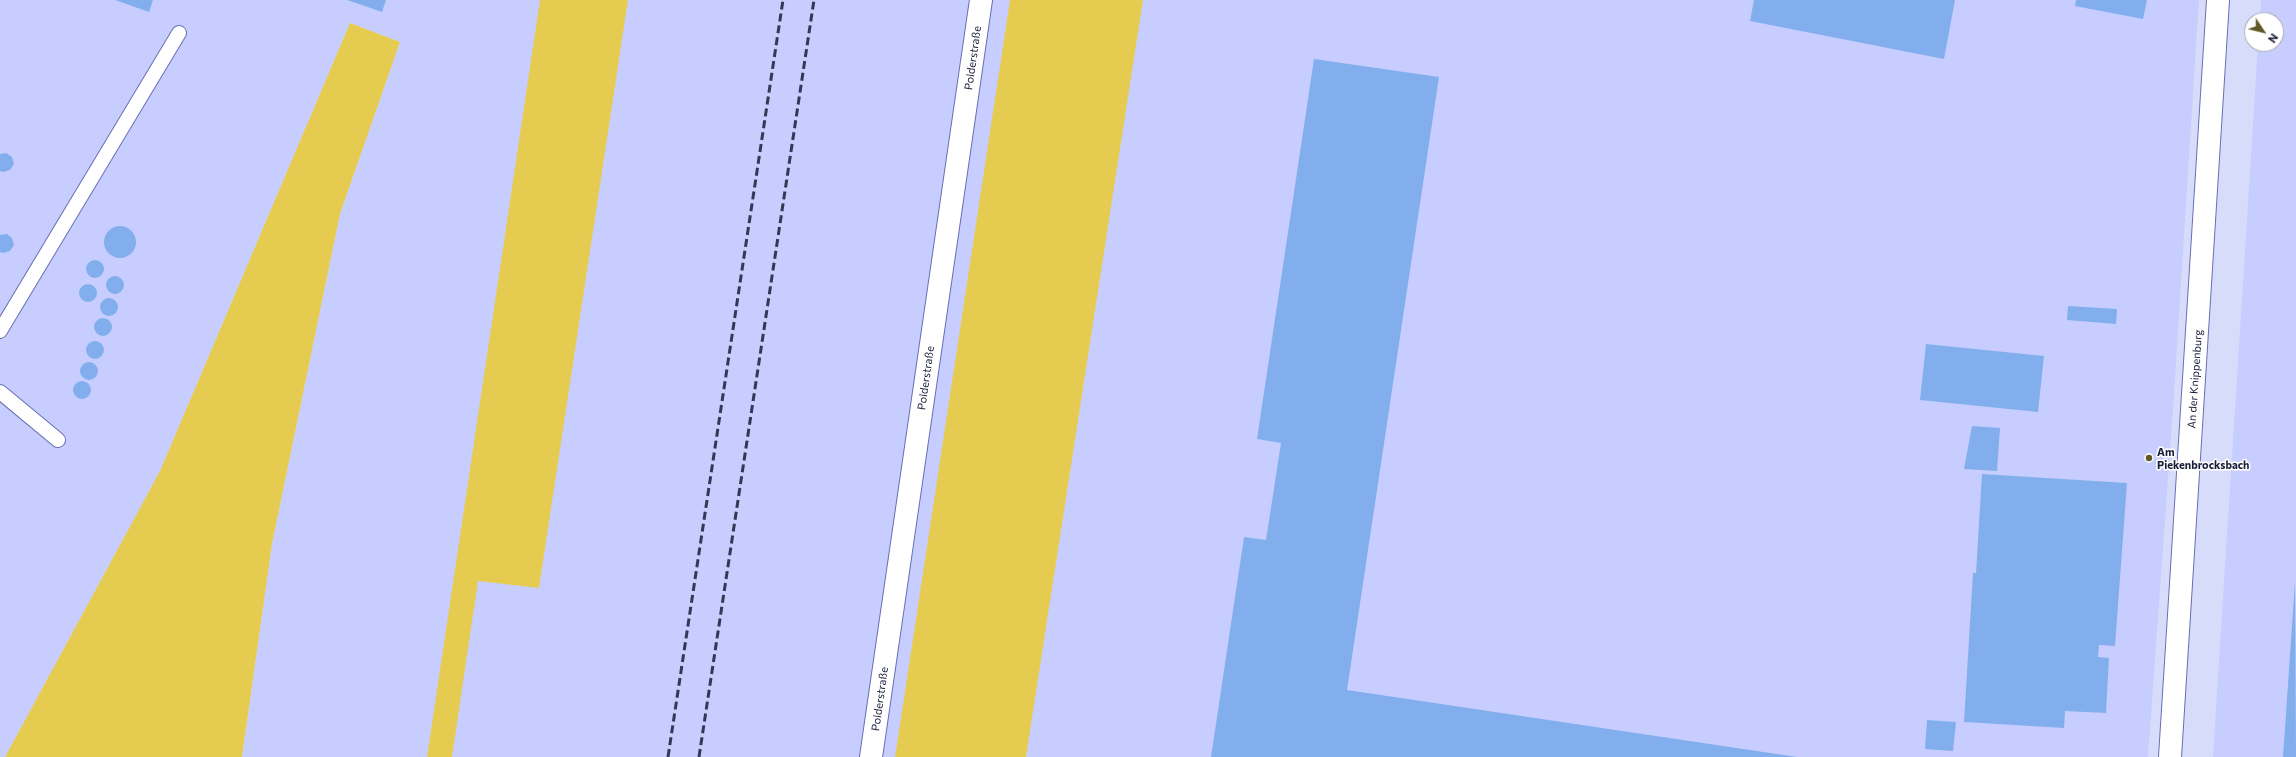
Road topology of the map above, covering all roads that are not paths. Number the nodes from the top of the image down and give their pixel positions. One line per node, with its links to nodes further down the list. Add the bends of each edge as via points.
1 (981, 0): 7 (street, Polderstraße)
2 (2218, 0): 8 (street, An der Knippenburg)
3 (179, 34): 4 (lane)
4 (0, 331)
5 (0, 392): 6 (lane)
6 (58, 440)
7 (872, 757)
8 (2170, 757)

